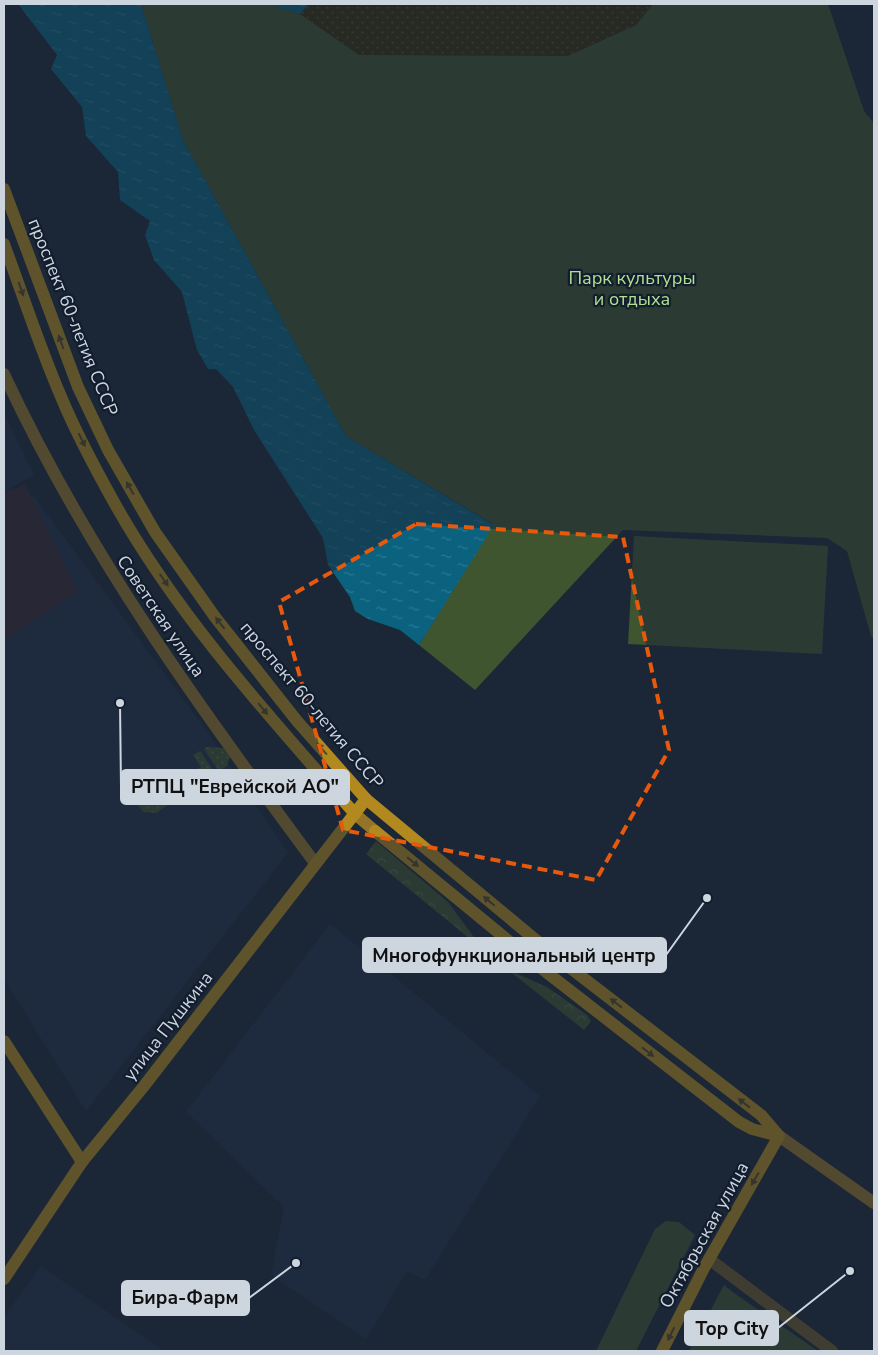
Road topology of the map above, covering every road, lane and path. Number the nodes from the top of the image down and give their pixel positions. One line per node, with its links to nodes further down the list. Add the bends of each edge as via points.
1 (4, 189): 4 (main road, проспект 60-летия СССР, one-way to 1, via 297,721 220,624 155,532 108,450 78,387)
2 (4, 244): 5 (main road, проспект 60-летия СССР, one-way to 5, via 62,400 139,544 198,628 280,730)
3 (4, 374): 6 (main road, Советская улица, via 27,424 93,545 139,618)
4 (366, 799): 5 (main road, улица Пушкина); 8 (main road, проспект 60-летия СССР, one-way to 4, via 761,1115 560,960)
5 (355, 814): 6 (main road, улица Пушкина); 8 (main road, проспект 60-летия СССР, one-way to 8, via 550,975 739,1122)
6 (315, 863): 9 (main road, улица Пушкина)
7 (4, 1040): 9 (main road)
8 (779, 1136): 10 (main road, проспект 60-летия СССР); 11 (main road, Октябрьская улица, one-way to 11)
9 (82, 1162): 12 (main road, улица Пушкина)
10 (874, 1203)
11 (709, 1259): 13 (main road, Октябрьская улица, one-way to 13); 14 (street)
12 (4, 1279)
13 (662, 1351)
14 (832, 1351)

